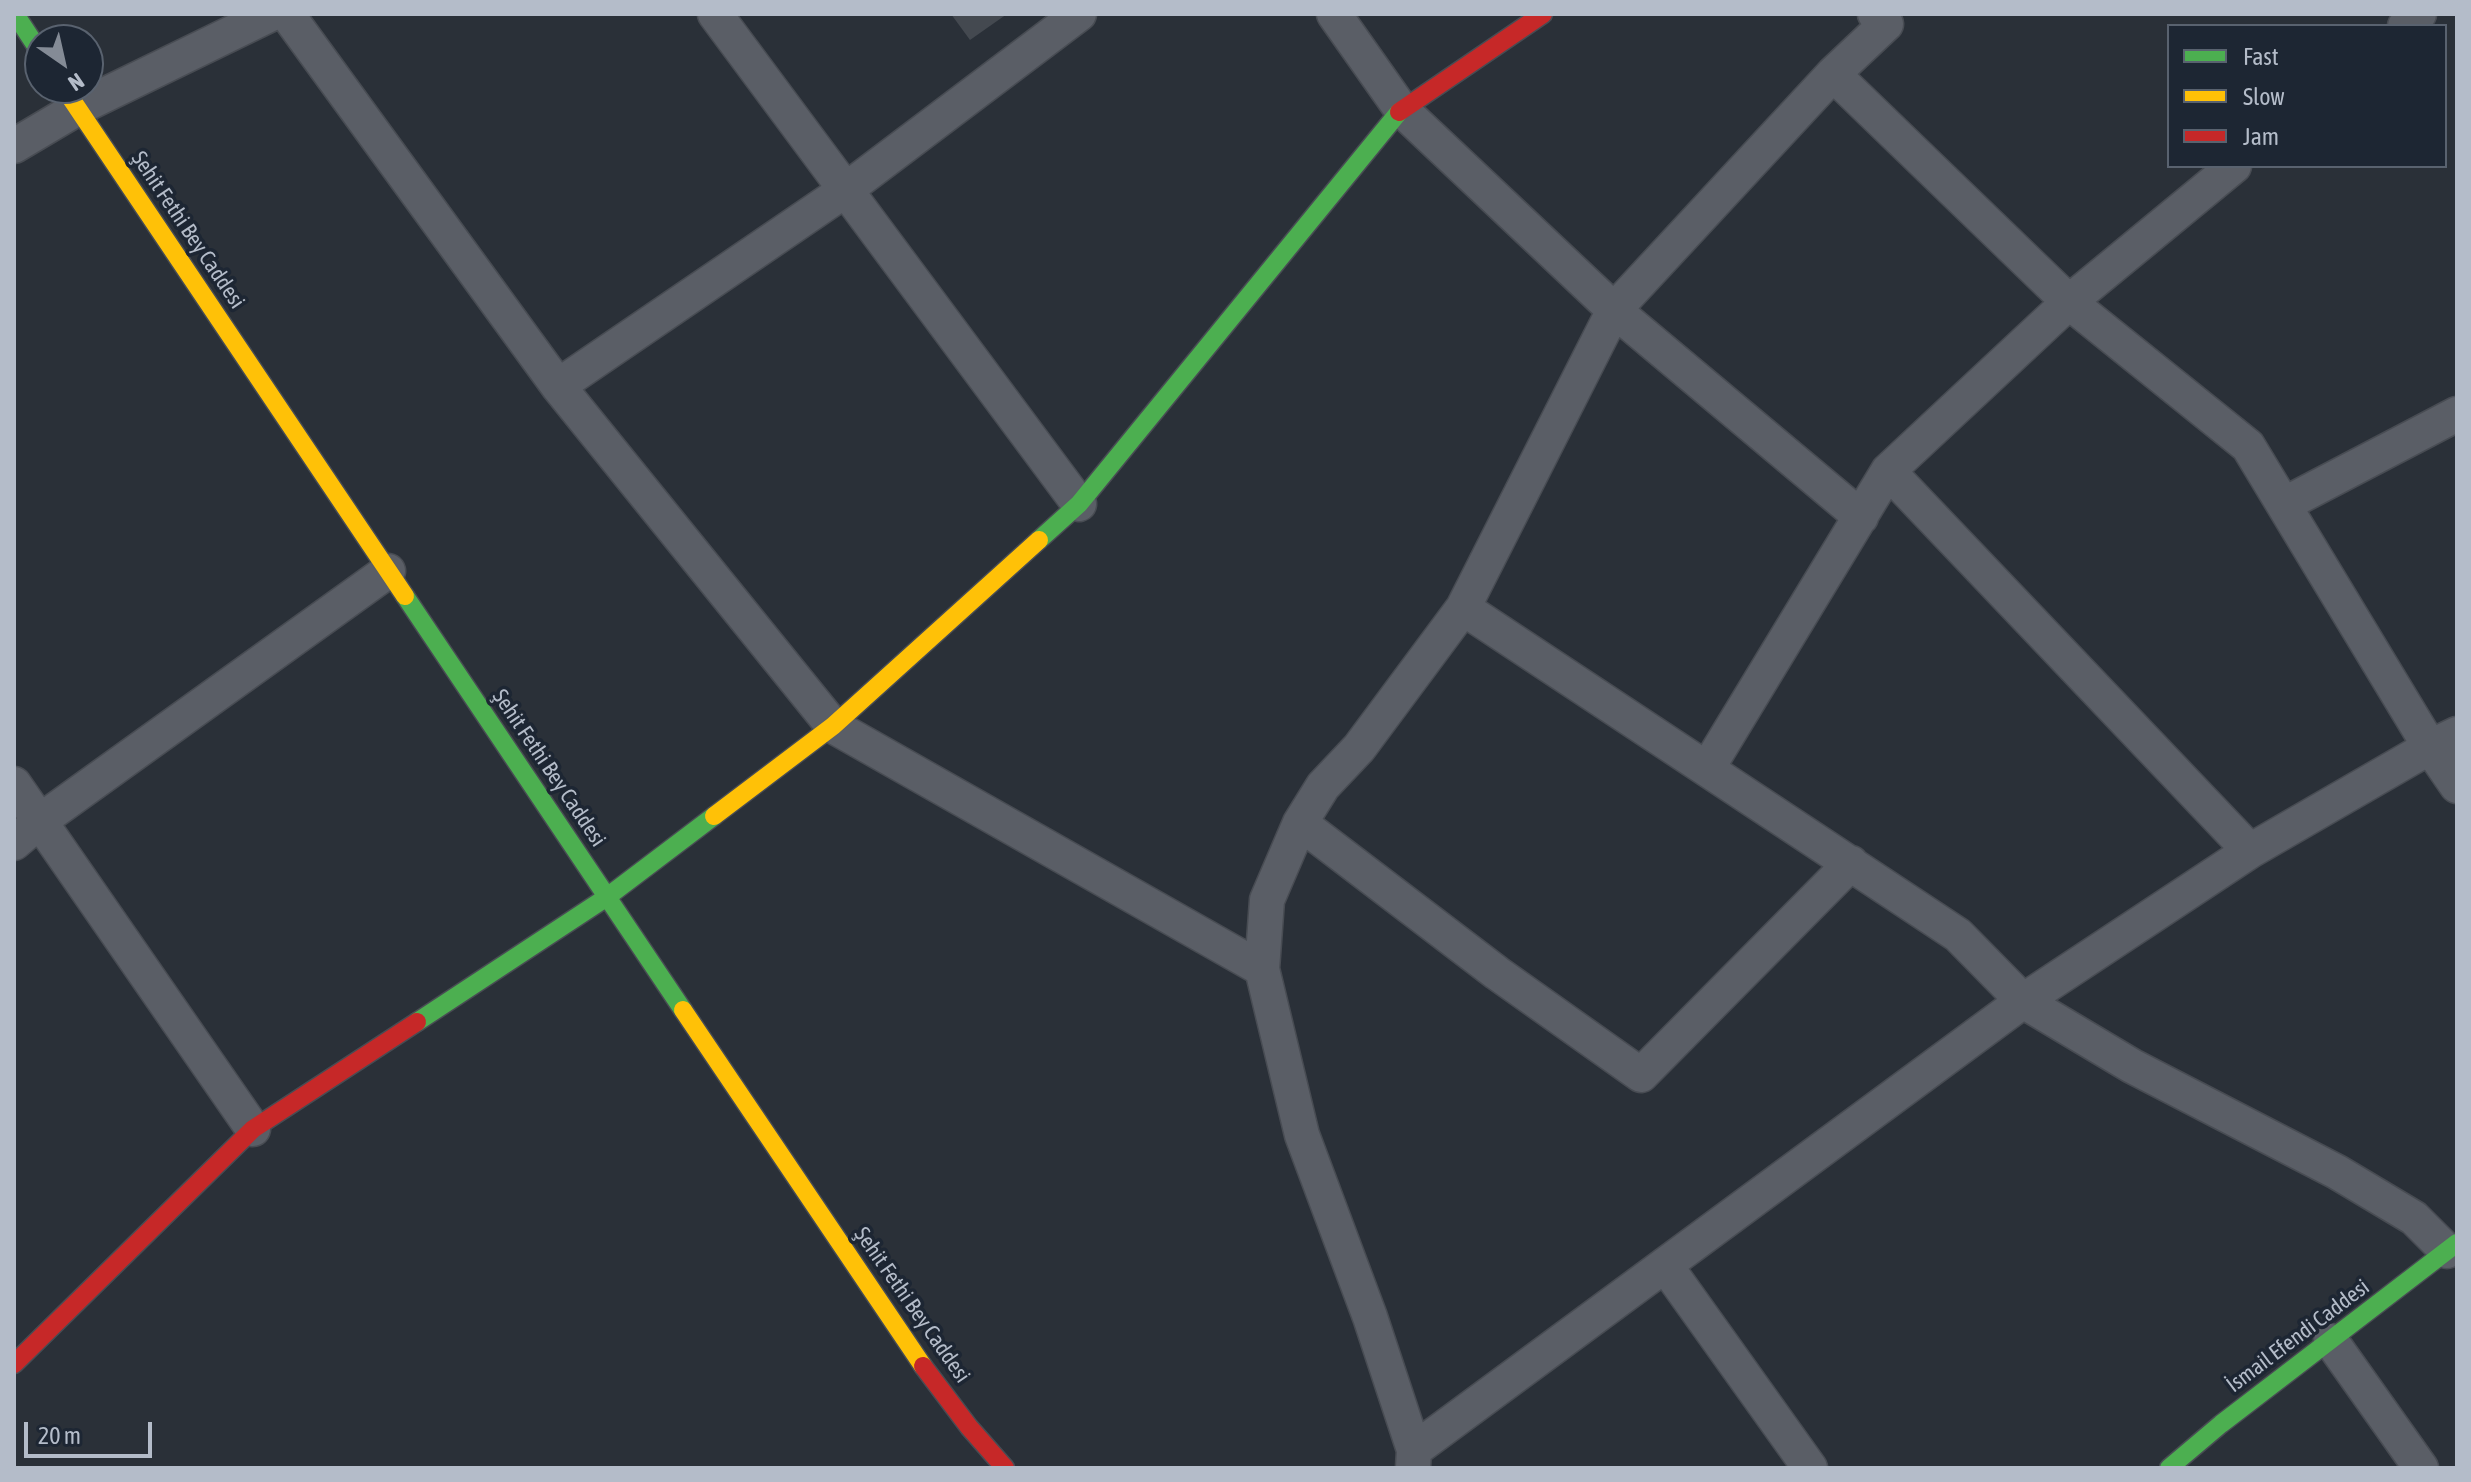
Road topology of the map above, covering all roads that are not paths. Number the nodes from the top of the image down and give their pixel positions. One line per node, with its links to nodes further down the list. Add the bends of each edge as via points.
1 (271, 14): 9 (street)
2 (287, 14): 18 (street)
3 (715, 14): 15 (street)
4 (1079, 14): 15 (street)
5 (1334, 14): 12 (street)
6 (1543, 14): 12 (street)
7 (1886, 17): 8 (street)
8 (1833, 74): 16 (street); 17 (street)
9 (104, 84)
10 (64, 104): 13 (street)
11 (75, 104): 24 (street, Şehit Fethi Bey Caddesi)
12 (1401, 109): 17 (street); 21 (street)
13 (14, 146)
14 (2232, 168): 16 (street)
15 (847, 189): 18 (street); 21 (street)
16 (2069, 302): 20 (street); 22 (street, via 2248,446)
17 (1614, 310): 23 (street); 25 (street)
18 (558, 386): 26 (street)
19 (2457, 414): 22 (street)
20 (1888, 471): 23 (street); 34 (street)
21 (1079, 504): 26 (street)
22 (2285, 504): 27 (street)
23 (1861, 517): 28 (street)
24 (388, 571): 31 (street); 36 (street, Şehit Fethi Bey Caddesi)
25 (1463, 608): 28 (street); 32 (street, via 1359,748 1323,786)
26 (833, 726): 36 (street); 37 (street)
27 (2444, 740): 30 (street); 34 (street)
28 (1707, 769): 35 (street)
29 (14, 784): 31 (street)
30 (2457, 786)
31 (40, 821): 33 (street); 39 (street)
32 (1300, 823): 35 (street, via 1641,1075); 37 (street, via 1267,900)
33 (14, 843)
34 (2250, 851): 38 (street)
35 (1851, 863): 38 (street, via 1958,935)
36 (607, 897): 39 (street); 45 (street, Şehit Fethi Bey Caddesi, via 913,1353)
37 (1262, 969): 44 (street, via 1302,1135 1370,1317)
38 (2023, 1001): 40 (street, via 2132,1066 2337,1172); 41 (street)
39 (253, 1129): 43 (street)
40 (2452, 1247): 42 (street, İsmail Efendi Caddesi)
41 (1665, 1265): 44 (street); 46 (street)
42 (2331, 1341): 47 (street, İsmail Efendi Caddesi); 48 (street)
43 (14, 1364)
44 (1414, 1459)
45 (1005, 1468)
46 (1810, 1468)
47 (2169, 1468)
48 (2421, 1468)

